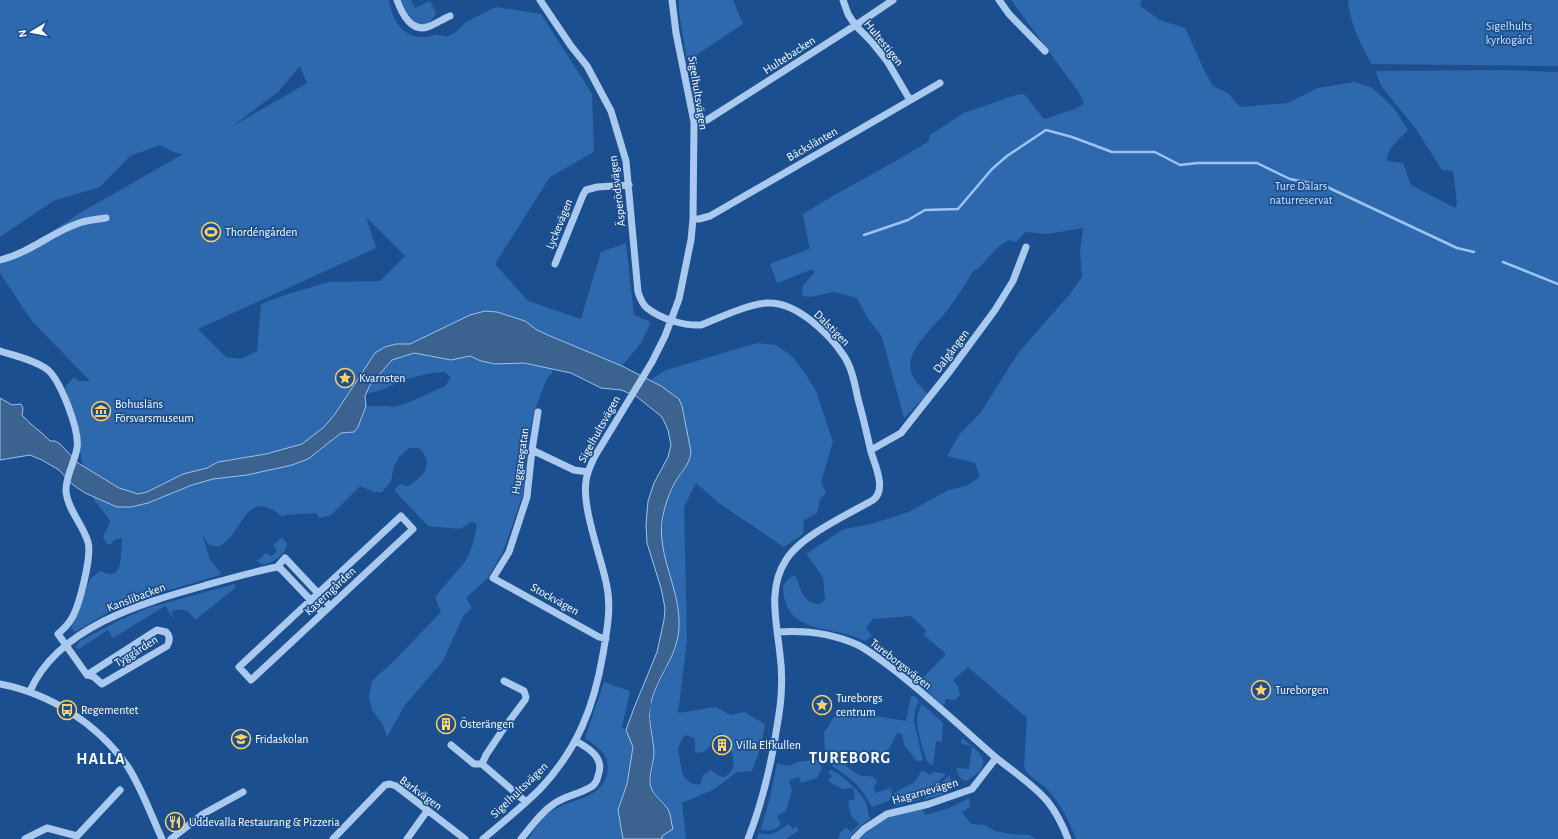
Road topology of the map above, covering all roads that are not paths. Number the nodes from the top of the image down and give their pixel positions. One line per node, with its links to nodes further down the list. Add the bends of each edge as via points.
1 (397, 0): 7 (street, via 407,21 418,28 429,27)
2 (540, 0): 13 (street, Äsperödsvägen, via 587,66 611,111 622,144)
3 (672, 0): 12 (street, Sigelhultsvägen)
4 (843, 0): 8 (street, Hultestigen)
5 (893, 0): 8 (street, Hultebacken)
6 (999, 0): 9 (street)
7 (450, 16)
8 (855, 25): 11 (street, Hultestigen, via 887,61); 12 (street, Hultebacken, via 707,120)
9 (1045, 51)
10 (940, 83): 11 (street, Bäckslänten)
11 (910, 100): 15 (street, Bäckslänten, via 710,216 699,220)
12 (694, 122): 15 (street, Sigelhultsvägen)
13 (629, 185): 18 (street, Lyckevägen, via 586,190); 19 (street, Äsperödsvägen, via 638,292 647,308)
14 (106, 218): 17 (street, via 81,222 33,247)
15 (693, 219): 19 (street, Sigelhultsvägen, via 682,288)
16 (1026, 247): 24 (street, Dalgången, via 1013,281 950,371 901,433)
17 (0, 260)
18 (555, 264)
19 (672, 320): 20 (street, Äsperödsvägen); 25 (street, Sigelhultsvägen, via 652,362)
20 (687, 325): 24 (street, Dalstigen, via 701,325 767,303 789,307 799,312 834,342 845,357 853,377)
21 (0, 351): 34 (street, Tyggården, via 47,369 58,383 77,434 77,449 66,492 85,534 89,550 84,582 71,620 58,634)
22 (538, 412): 23 (street, Huggaregatan)
23 (532, 450): 25 (street, via 574,470); 27 (street, Huggaregatan, via 527,497 509,552)
24 (871, 450): 32 (street, Dalstigen, via 880,486 876,497 810,536 786,560 775,589)
25 (588, 472): 33 (street, Sigelhultsvägen, via 586,500 608,595)
26 (277, 567): 28 (street, via 285,558); 29 (street); 34 (street, Kanslibacken, via 137,606 104,622)
27 (493, 578): 33 (street, Stockvägen)
28 (318, 594): 29 (street, Kaserngården); 30 (street); 30 (street, Kaserngården, via 401,516 413,529)
29 (311, 601): 31 (street); 31 (street, Kaserngården, via 239,668 251,680)
30 (330, 606): 31 (street, Kaserngården)
31 (322, 613)
32 (777, 632): 41 (street, Tureborgsvägen, via 817,632 845,639 860,646 910,682); 56 (street, via 782,678 781,699 761,804)
33 (606, 639): 39 (street, Sigelhultsvägen, via 590,708)
34 (67, 645): 35 (street, Tyggården); 38 (street, Kanslibacken, via 42,670)
35 (88, 675): 35 (street, Tyggården, via 104,684 167,646 170,641 168,634 163,630 157,630)
36 (504, 681): 42 (street, via 524,691 526,697)
37 (0, 684): 38 (street)
38 (30, 691): 49 (street, via 74,715 95,730 112,747 133,776)
39 (576, 741): 45 (street, Sigelhultsvägen, via 552,775); 55 (street, via 597,757 600,767 597,779 589,788 556,802 544,811)
40 (451, 745): 42 (street, via 472,763)
41 (996, 758): 57 (street, Hagarnevägen, via 972,789 929,804 887,814); 58 (street, Tureborgsvägen, via 1048,802)
42 (482, 764): 45 (street)
43 (120, 790): 47 (street)
44 (243, 792): 50 (street, via 203,814)
45 (526, 802): 54 (street, Sigelhultsvägen)
46 (427, 810): 51 (street, Barkvägen, via 396,786 388,784); 52 (street); 53 (street, Barkvägen)
47 (78, 838): 48 (street, via 47,828)
48 (25, 839)
49 (162, 839)
50 (171, 839)
51 (333, 839)
52 (407, 839)
53 (465, 839)
54 (483, 839)
55 (521, 839)
56 (748, 839)
57 (854, 839)
58 (1068, 839)

